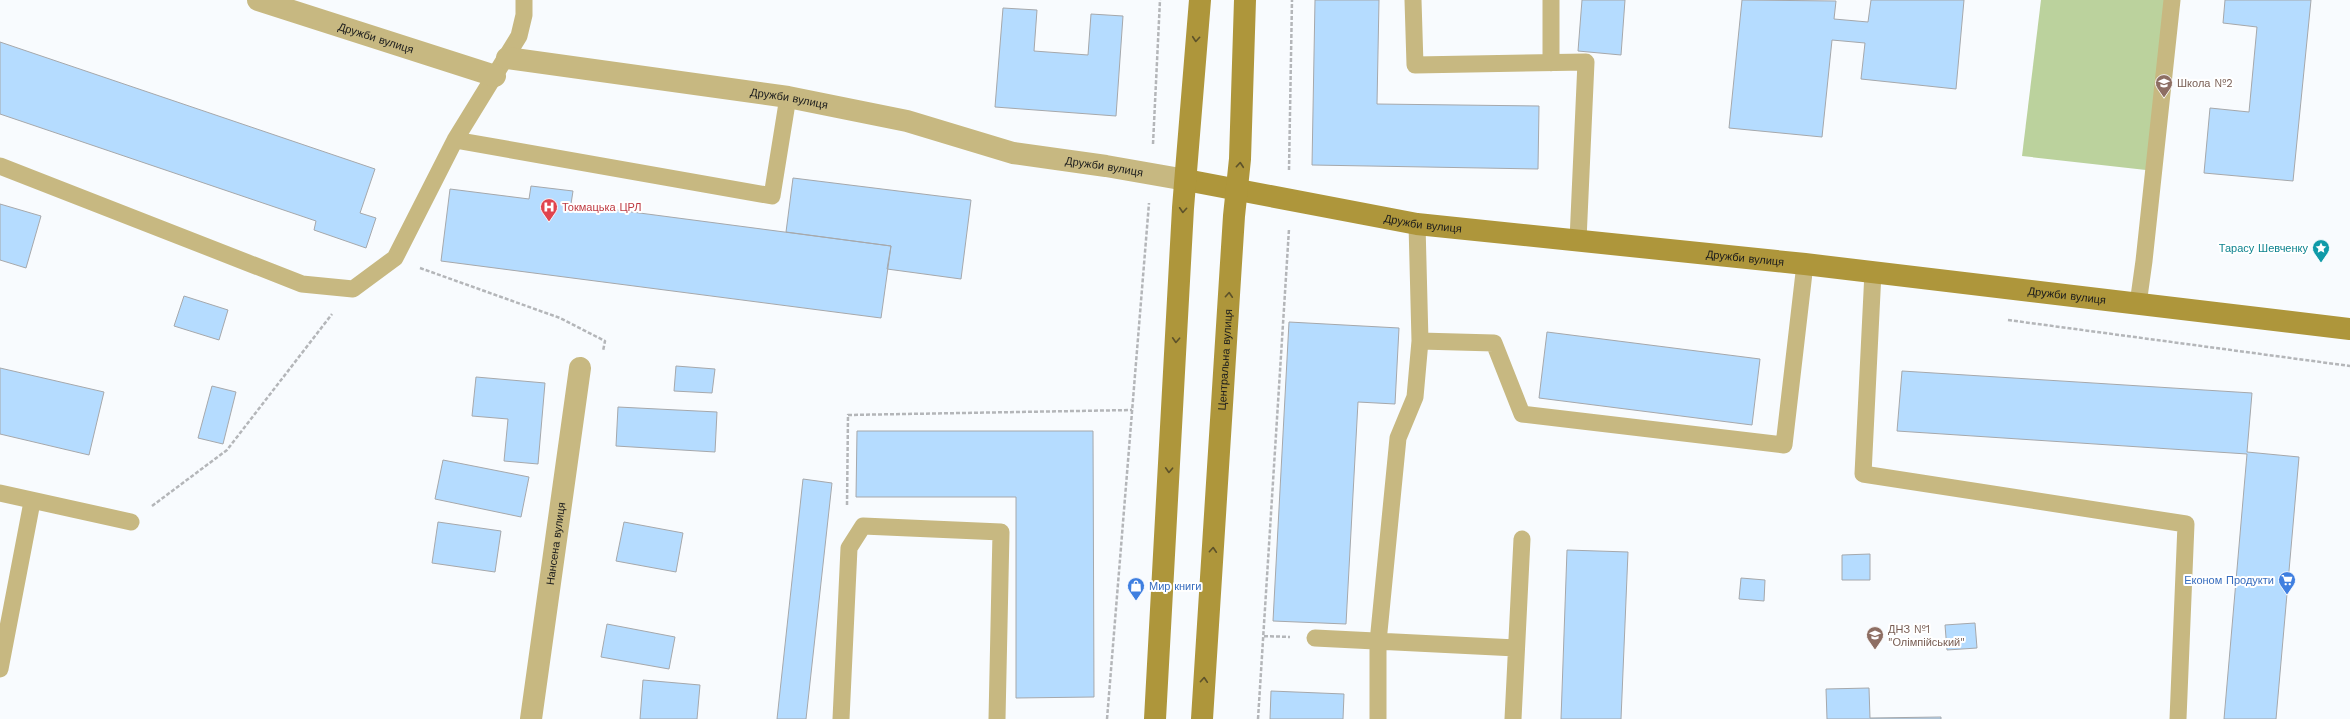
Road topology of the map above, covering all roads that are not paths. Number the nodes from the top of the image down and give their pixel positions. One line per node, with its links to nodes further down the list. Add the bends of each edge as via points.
1 (258, 0): 10 (street, Дружби вулиця)
2 (524, 0): 8 (lane, via 524,15 519,36)
3 (1200, 0): 14 (street, one-way to 14)
4 (1245, 0): 15 (street, Центральна вулиця, one-way to 4)
5 (1413, 0): 9 (lane, via 1415,65)
6 (1551, 0): 9 (lane)
7 (2172, 0): 20 (lane)
8 (507, 58): 10 (lane); 11 (street, Дружби вулиця)
9 (1551, 63): 17 (lane, via 1586,62)
10 (495, 76): 12 (lane)
11 (788, 97): 12 (lane, via 772,196); 14 (street, Дружби вулиця, via 907,121 1013,153)
12 (456, 140): 13 (lane, via 394,258 353,289 302,284)
13 (0, 166)
14 (1186, 180): 15 (street, Дружби вулиця); 35 (street, one-way to 35)
15 (1237, 189): 16 (street, Дружби вулиця); 36 (street, Центральна вулиця, one-way to 15)
16 (1417, 224): 17 (street, Дружби вулиця); 22 (lane)
17 (1578, 240): 18 (street, Дружби вулиця)
18 (1805, 264): 19 (street, Дружби вулиця); 22 (lane, via 1784,445 1522,414 1494,343)
19 (1873, 272): 20 (street, Дружби вулиця); 39 (lane, via 1863,474 2186,524)
20 (2138, 304): 21 (street, Дружби вулиця)
21 (2350, 329)
22 (1420, 341): 29 (lane, via 1415,397 1398,438)
23 (580, 368): 32 (street, Нансена вулиця)
24 (0, 494): 25 (lane)
25 (32, 502): 26 (lane); 31 (lane)
26 (131, 522)
27 (1522, 539): 30 (lane)
28 (1315, 638): 29 (lane)
29 (1378, 642): 30 (lane); 37 (lane)
30 (1516, 648): 38 (lane)
31 (0, 669)
32 (532, 719)
33 (840, 719): 34 (lane, via 849,548 863,526 1001,532)
34 (997, 719)
35 (1155, 719)
36 (1202, 719)
37 (1378, 719)
38 (1513, 719)
39 (2178, 719)

